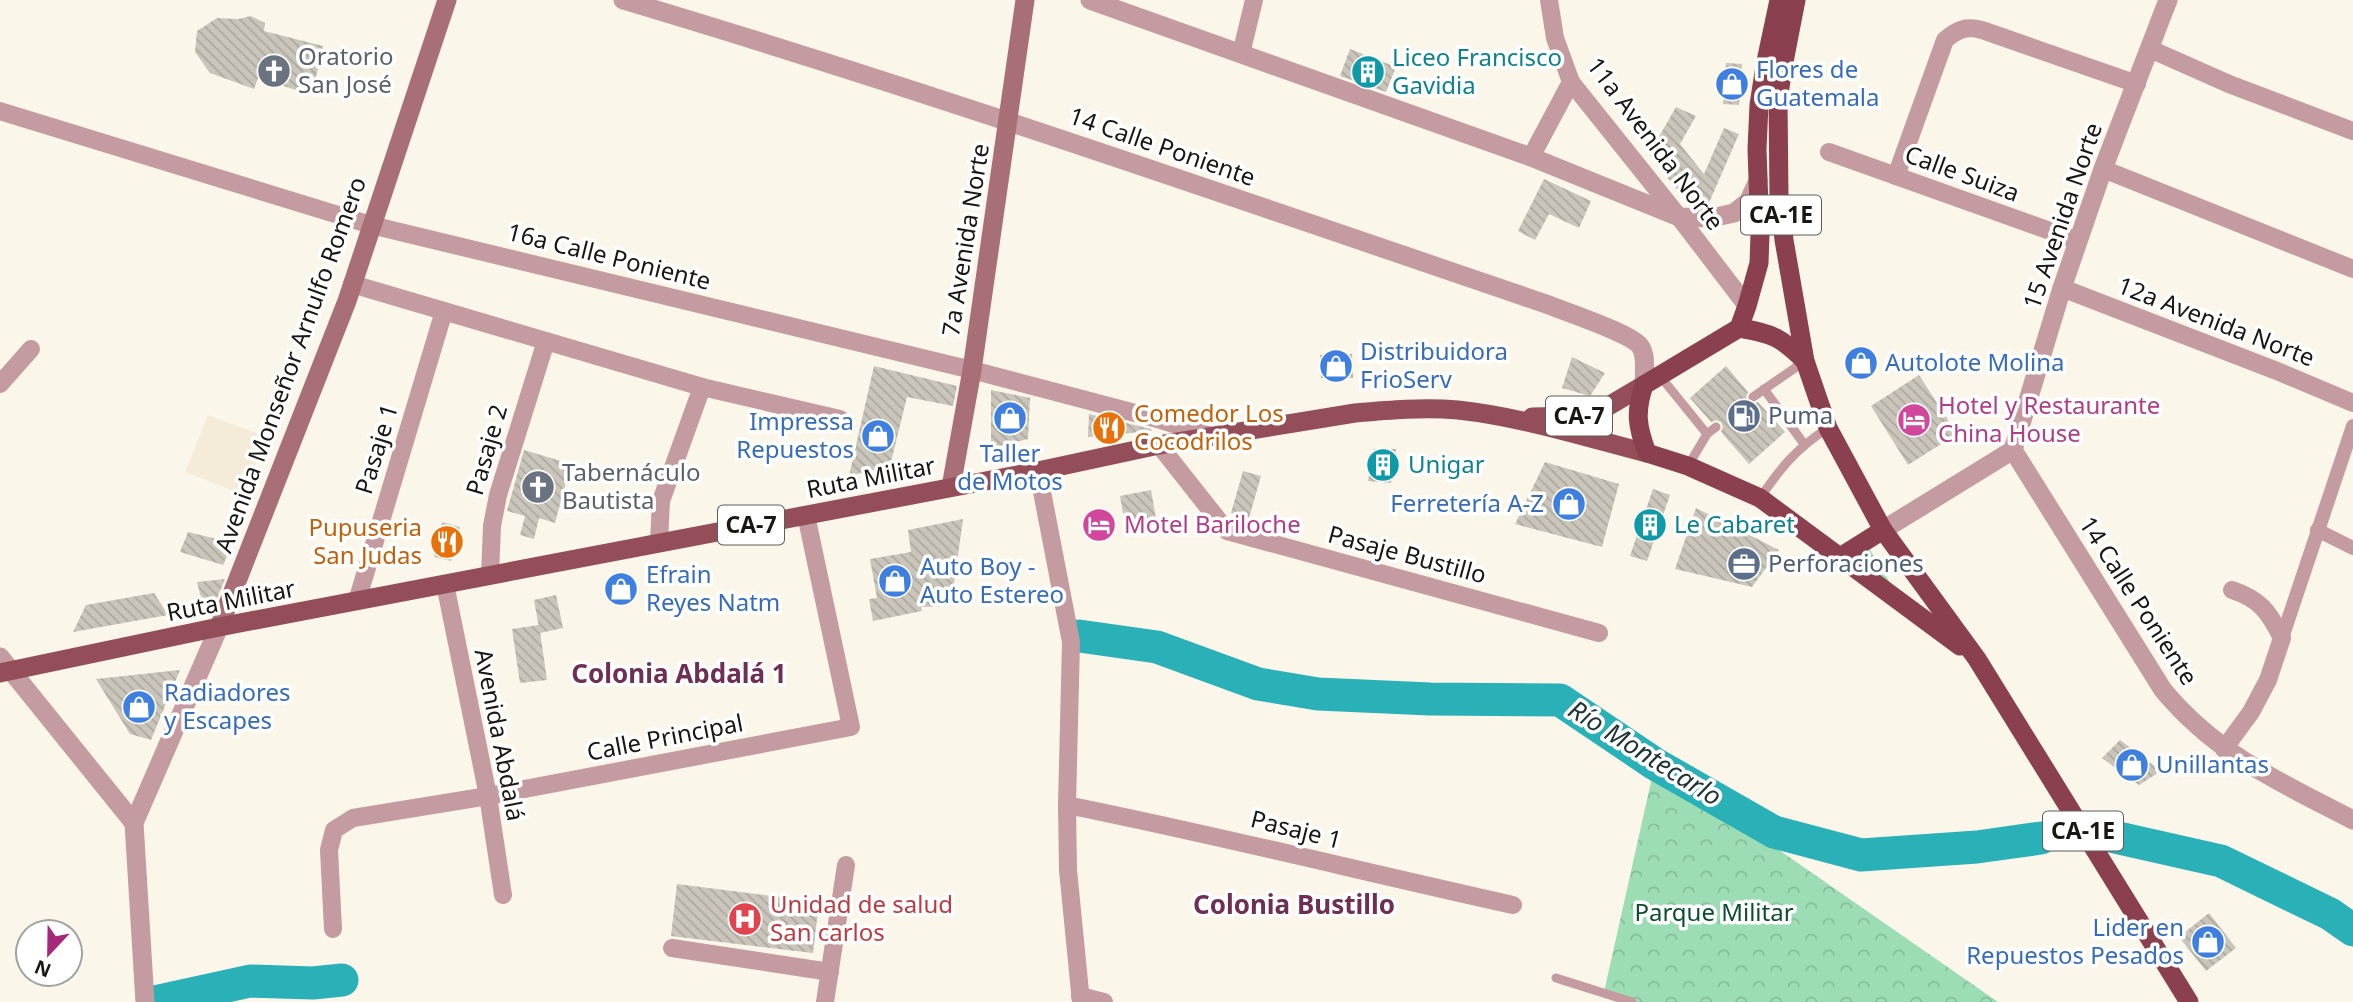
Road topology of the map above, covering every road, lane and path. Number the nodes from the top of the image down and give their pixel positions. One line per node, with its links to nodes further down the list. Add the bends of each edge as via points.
1 (446, 0): 23 (main road, Avenida Monseñor Arnulfo Romero)
2 (623, 0): 15 (street, 14 Calle Poniente)
3 (1025, 0): 15 (main road, 7a Avenida Norte)
4 (1090, 0): 11 (street)
5 (1254, 0): 11 (street)
6 (1549, 0): 12 (street, 11a Avenida Norte, via 1555,38)
7 (1779, 0): 21 (highway, CA-1E, via 1759,105)
8 (1796, 0): 33 (highway, CA-1E, via 1779,101 1777,164 1784,240)
9 (2168, 0): 10 (street, 15 Avenida Norte)
10 (2150, 49): 13 (street, 15 Avenida Norte); 16 (street)
11 (1241, 54): 18 (street)
12 (1572, 82): 18 (street); 22 (street, 11a Avenida Norte)
13 (2137, 84): 19 (street, 15 Avenida Norte); 20 (street, via 1982,30 1955,31 1945,40)
14 (0, 111): 23 (street, 16a Calle Poniente)
15 (1009, 120): 34 (main road, 7a Avenida Norte); 35 (street, 14 Calle Poniente, via 1549,305 1639,345)
16 (2353, 131)
17 (1829, 152): 20 (street, Calle Suiza)
18 (1531, 157): 22 (street)
19 (2103, 169): 24 (street, 15 Avenida Norte); 25 (street)
20 (1896, 176): 24 (street, Calle Suiza)
21 (1758, 181): 22 (street, via 1748,202 1734,213); 28 (highway, CA-1E, via 1759,263)
22 (1679, 217): 28 (street, 11a Avenida Norte)
23 (371, 225): 26 (main road, Avenida Monseñor Arnulfo Romero); 34 (street, 16a Calle Poniente)
24 (2078, 241): 27 (street, 15 Avenida Norte)
25 (2353, 269)
26 (352, 284): 29 (street); 66 (main road, Avenida Monseñor Arnulfo Romero)
27 (2062, 288): 40 (street, 12a Avenida Norte); 50 (street, 15 Avenida Norte)
28 (1747, 306): 30 (highway, CA-1E)
29 (444, 311): 31 (street); 65 (street, Pasaje 1)
30 (1739, 328): 33 (highway, via 1785,342); 35 (highway)
31 (546, 341): 37 (street); 62 (street, Pasaje 2, via 498,495)
32 (30, 349): 36 (street)
33 (1805, 361): 38 (lane); 45 (highway, CA-1E)
34 (972, 370): 47 (street, 16a Calle Poniente); 54 (main road, 7a Avenida Norte)
35 (1652, 380): 41 (main road, Ruta Militar / CA-7, via 1595,414); 46 (lane); 51 (highway, via 1639,400 1637,416)
36 (0, 384)
37 (702, 387): 42 (street); 59 (street, via 662,501)
38 (1764, 389): 39 (lane); 48 (lane)
39 (1754, 397)
40 (2353, 403)
41 (1506, 417): 47 (main road, Ruta Militar / CA-7, via 1456,410 1386,410); 51 (main road, Ruta Militar / CA-7)
42 (840, 419)
43 (2353, 426): 58 (street)
44 (1716, 427): 46 (lane)
45 (1828, 428): 48 (lane); 57 (highway, CA-1E)
46 (1707, 434): 52 (lane)
47 (1211, 436): 49 (main road, Ruta Militar / CA-7)
48 (1804, 444): 55 (lane)
49 (1159, 445): 53 (main road, Ruta Militar / CA-7); 67 (street, Pasaje Bustillo, via 1227,531)
50 (2013, 450): 57 (street); 71 (street, 14 Calle Poniente, via 2163,690)
51 (1647, 453): 52 (highway, CA-1E)
52 (1688, 466): 55 (highway, CA-1E)
53 (1038, 471): 54 (main road, Ruta Militar / CA-7); 73 (street, via 1071,642)
54 (951, 487): 56 (main road, Ruta Militar / CA-7)
55 (1760, 498): 61 (highway, CA-1E)
56 (806, 515): 59 (main road, Ruta Militar / CA-7); 72 (street, Calle Principal, via 851,727)
57 (1883, 530): 61 (highway); 69 (highway, CA-1E)
58 (2317, 530): 60 (street); 68 (street)
59 (659, 542): 62 (main road, Ruta Militar / CA-7)
60 (2353, 548)
61 (1840, 557): 69 (highway, CA-1E)
62 (490, 575): 63 (main road, Ruta Militar / CA-7)
63 (445, 584): 65 (main road, Ruta Militar / CA-7); 72 (street, Avenida Abdalá)
64 (2232, 590): 68 (street, via 2251,596 2265,608)
65 (357, 601): 66 (main road, Ruta Militar / CA-7)
66 (219, 627): 70 (main road, Ruta Militar / CA-7); 75 (street)
67 (1599, 632)
68 (2282, 638): 71 (street, via 2262,691)
69 (1977, 659): 88 (highway, CA-1E)
70 (3, 667): 75 (street)
71 (2224, 749): 74 (street, 14 Calle Poniente)
72 (488, 796): 77 (street, Avenida Abdalá); 79 (street, Calle Principal, via 353,818 334,830 329,850)
73 (1067, 805): 78 (street, Pasaje 1); 84 (street)
74 (2353, 820)
75 (134, 823): 83 (street)
76 (846, 865): 81 (street)
77 (503, 895)
78 (1513, 905)
79 (333, 929)
80 (672, 948): 81 (street)
81 (830, 972): 85 (street)
82 (1556, 978): 87 (lane)
83 (145, 996)
84 (1080, 999): 86 (street)
85 (825, 1002)
86 (1104, 1002)
87 (1632, 1002)
88 (2189, 1002)

